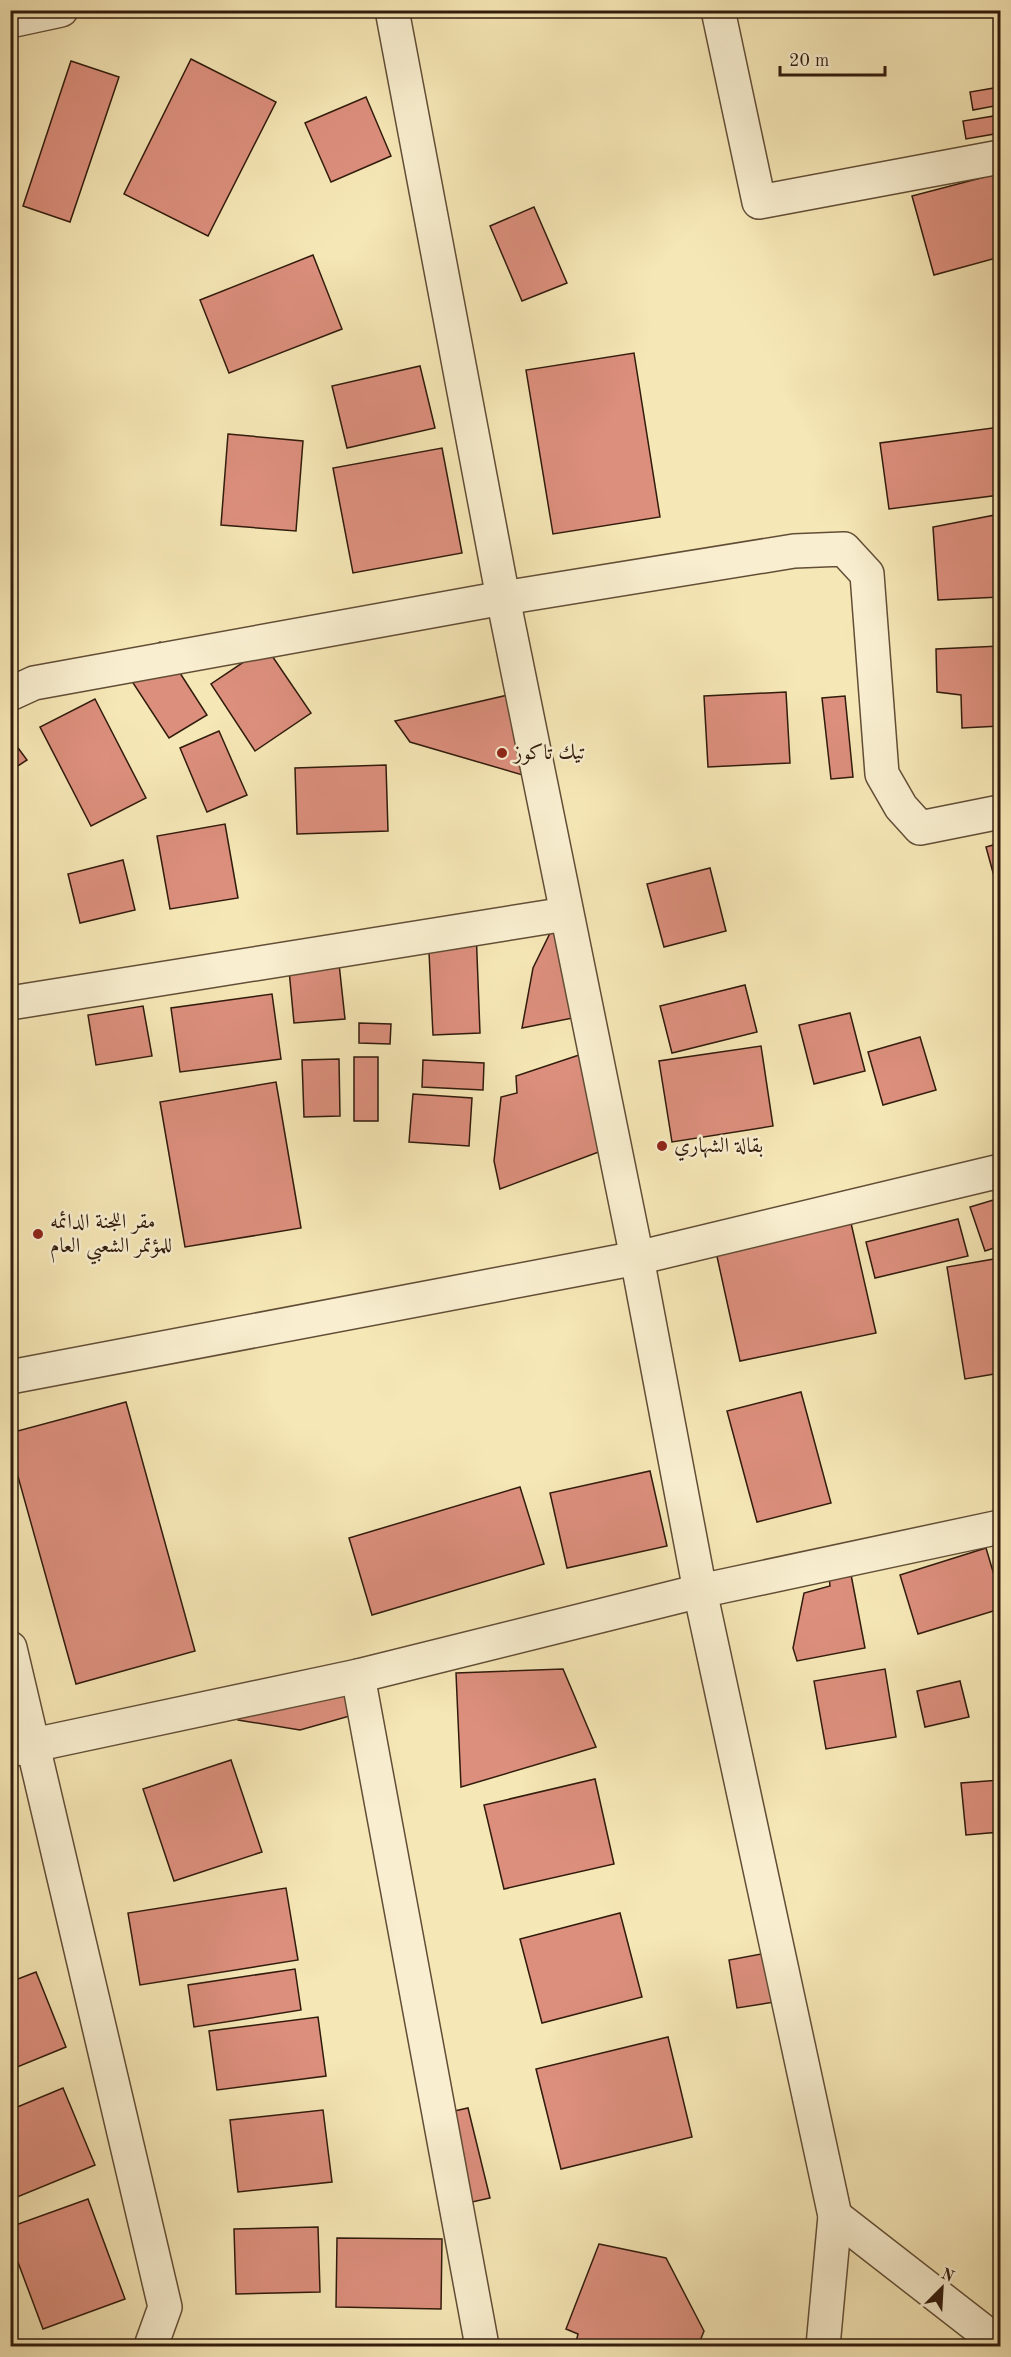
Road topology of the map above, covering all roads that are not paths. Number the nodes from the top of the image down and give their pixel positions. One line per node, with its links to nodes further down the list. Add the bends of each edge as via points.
1 (61, 10): 4 (street)
2 (393, 10): 6 (street)
3 (718, 10): 5 (street, via 759,202)
4 (10, 21)
5 (1000, 157)
6 (503, 598): 7 (street, via 34,683); 8 (street, via 794,550 844,549 867,574 882,774 901,807 920,828); 9 (street)
7 (10, 694)
8 (1000, 812)
9 (566, 914): 10 (street); 12 (street)
10 (10, 1003)
11 (1000, 1171): 12 (street)
12 (637, 1258): 13 (street); 15 (street)
13 (10, 1377)
14 (1000, 1527): 15 (street)
15 (699, 1591): 17 (street); 19 (street)
16 (10, 1648): 18 (street)
17 (358, 1676): 18 (street); 22 (street)
18 (21, 1747): 21 (street, via 165,2307)
19 (835, 2217): 20 (street); 23 (street)
20 (995, 2343)
21 (151, 2346)
22 (482, 2346)
23 (823, 2346)

